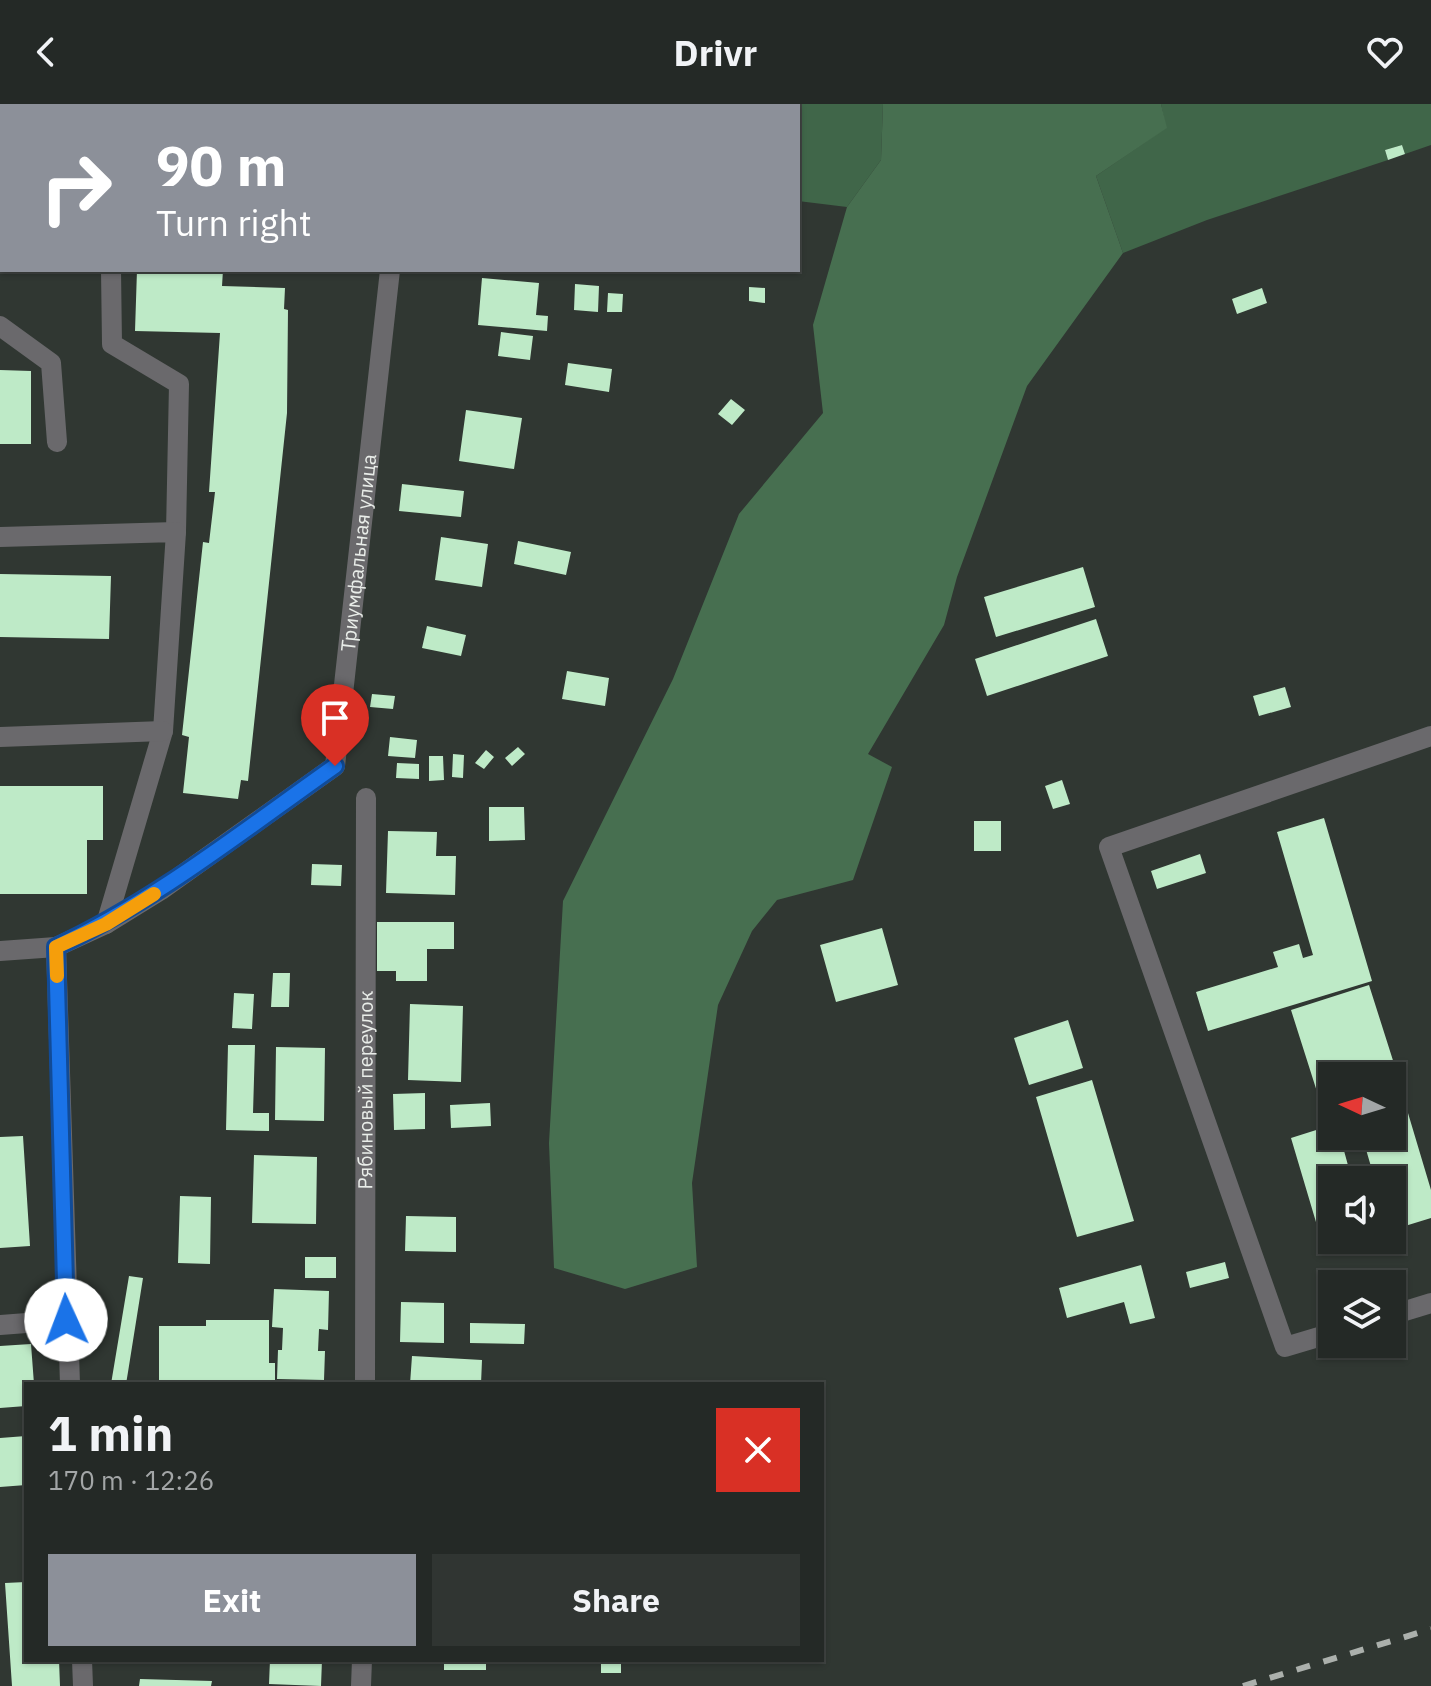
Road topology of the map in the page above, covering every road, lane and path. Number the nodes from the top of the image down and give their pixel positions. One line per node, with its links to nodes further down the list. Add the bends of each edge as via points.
1 (111, 272): 5 (street, via 112,344 179,384)
2 (390, 272): 11 (street, Триумфальная улица, via 335,766)
3 (0, 326): 4 (street, via 51,363)
4 (57, 442)
5 (176, 532): 6 (street); 7 (street)
6 (0, 537)
7 (163, 731): 9 (street); 11 (street)
8 (1431, 736): 18 (street, via 1109,847 1285,1347)
9 (0, 737)
10 (366, 798): 20 (street, Рябиновый переулок)
11 (106, 924): 12 (street, Триумфальная улица)
12 (56, 947): 13 (street); 16 (street)
13 (0, 951)
14 (1431, 1303): 15 (street)
15 (1406, 1311)
16 (66, 1320): 17 (street); 19 (street)
17 (0, 1325)
18 (1318, 1337)
19 (70, 1382)
20 (365, 1382)
21 (82, 1662): 23 (street)
22 (362, 1662): 24 (street)
23 (83, 1686)
24 (361, 1686)

